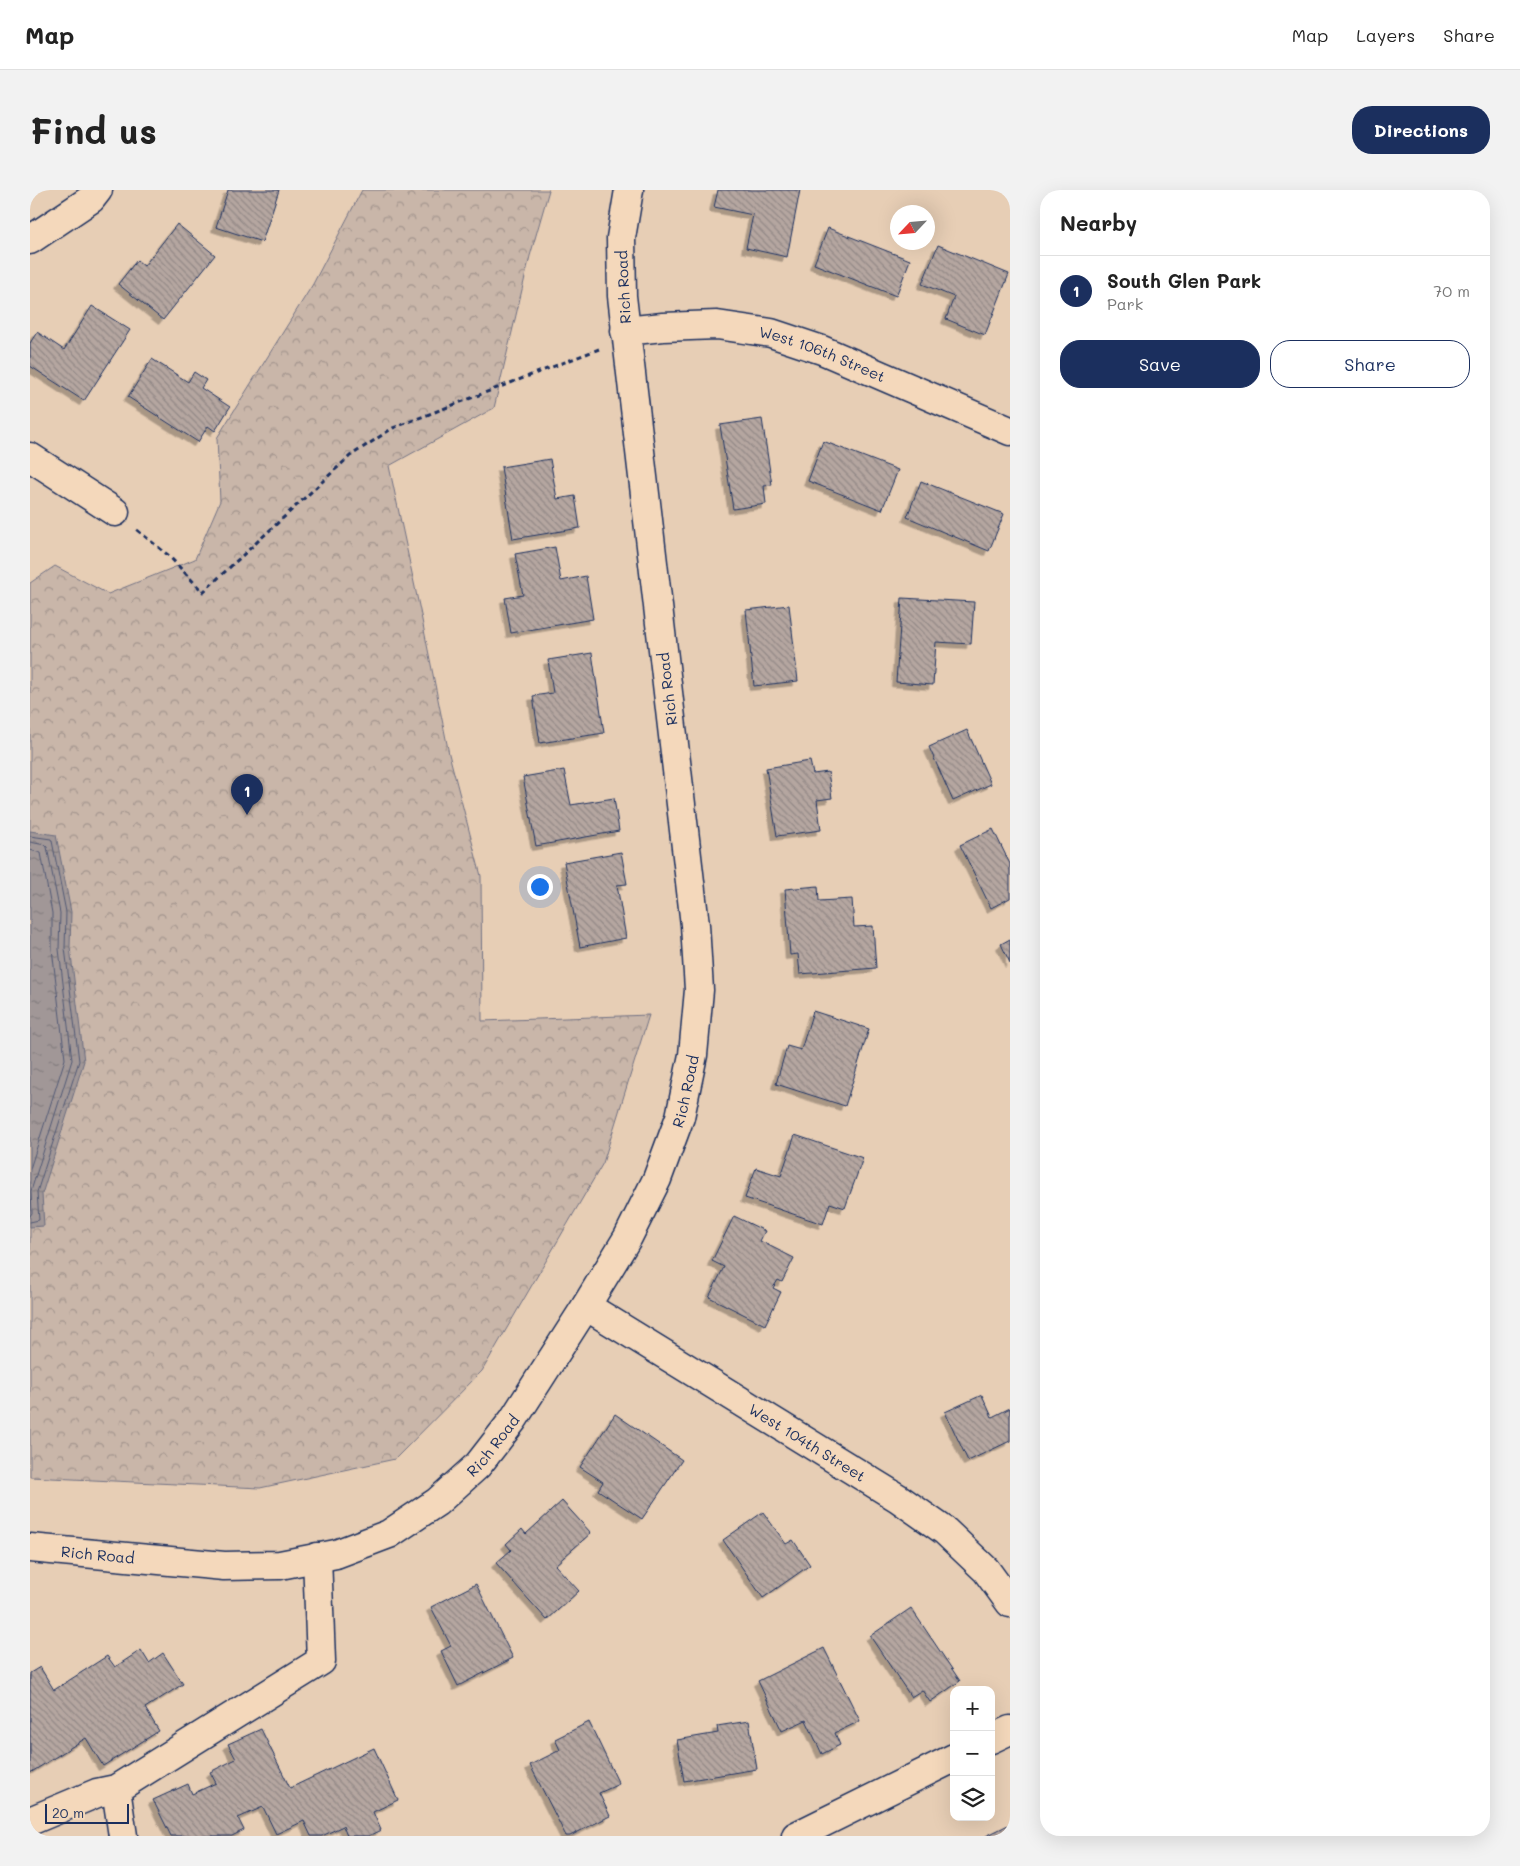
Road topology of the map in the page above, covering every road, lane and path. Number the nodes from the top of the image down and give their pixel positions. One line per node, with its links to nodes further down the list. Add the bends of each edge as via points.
1 (98, 190): 3 (street, via 91,199)
2 (629, 190): 4 (street, Rich Road, via 621,238)
3 (30, 240)
4 (626, 336): 5 (street, West 106th Street, via 663,327 717,325 770,333 822,350); 7 (path, via 393,428 350,456 203,592 168,555); 8 (street, Rich Road, via 695,925 699,990 693,1054 680,1117 657,1179 628,1237)
5 (1010, 431)
6 (30, 457): 7 (street)
7 (115, 512)
8 (586, 1306): 10 (street, Rich Road, via 513,1420 478,1465 437,1502 389,1534 336,1554); 11 (street, West 104th Street, via 898,1498 945,1531 986,1570)
9 (30, 1548): 10 (street, Rich Road, via 224,1566 280,1564)
10 (317, 1557): 15 (street, via 321,1661)
11 (1010, 1602)
12 (1010, 1730): 13 (street)
13 (995, 1738)
14 (950, 1760): 18 (street)
15 (116, 1789): 16 (street, via 97,1793); 17 (street)
16 (30, 1821)
17 (123, 1836)
18 (796, 1836)

